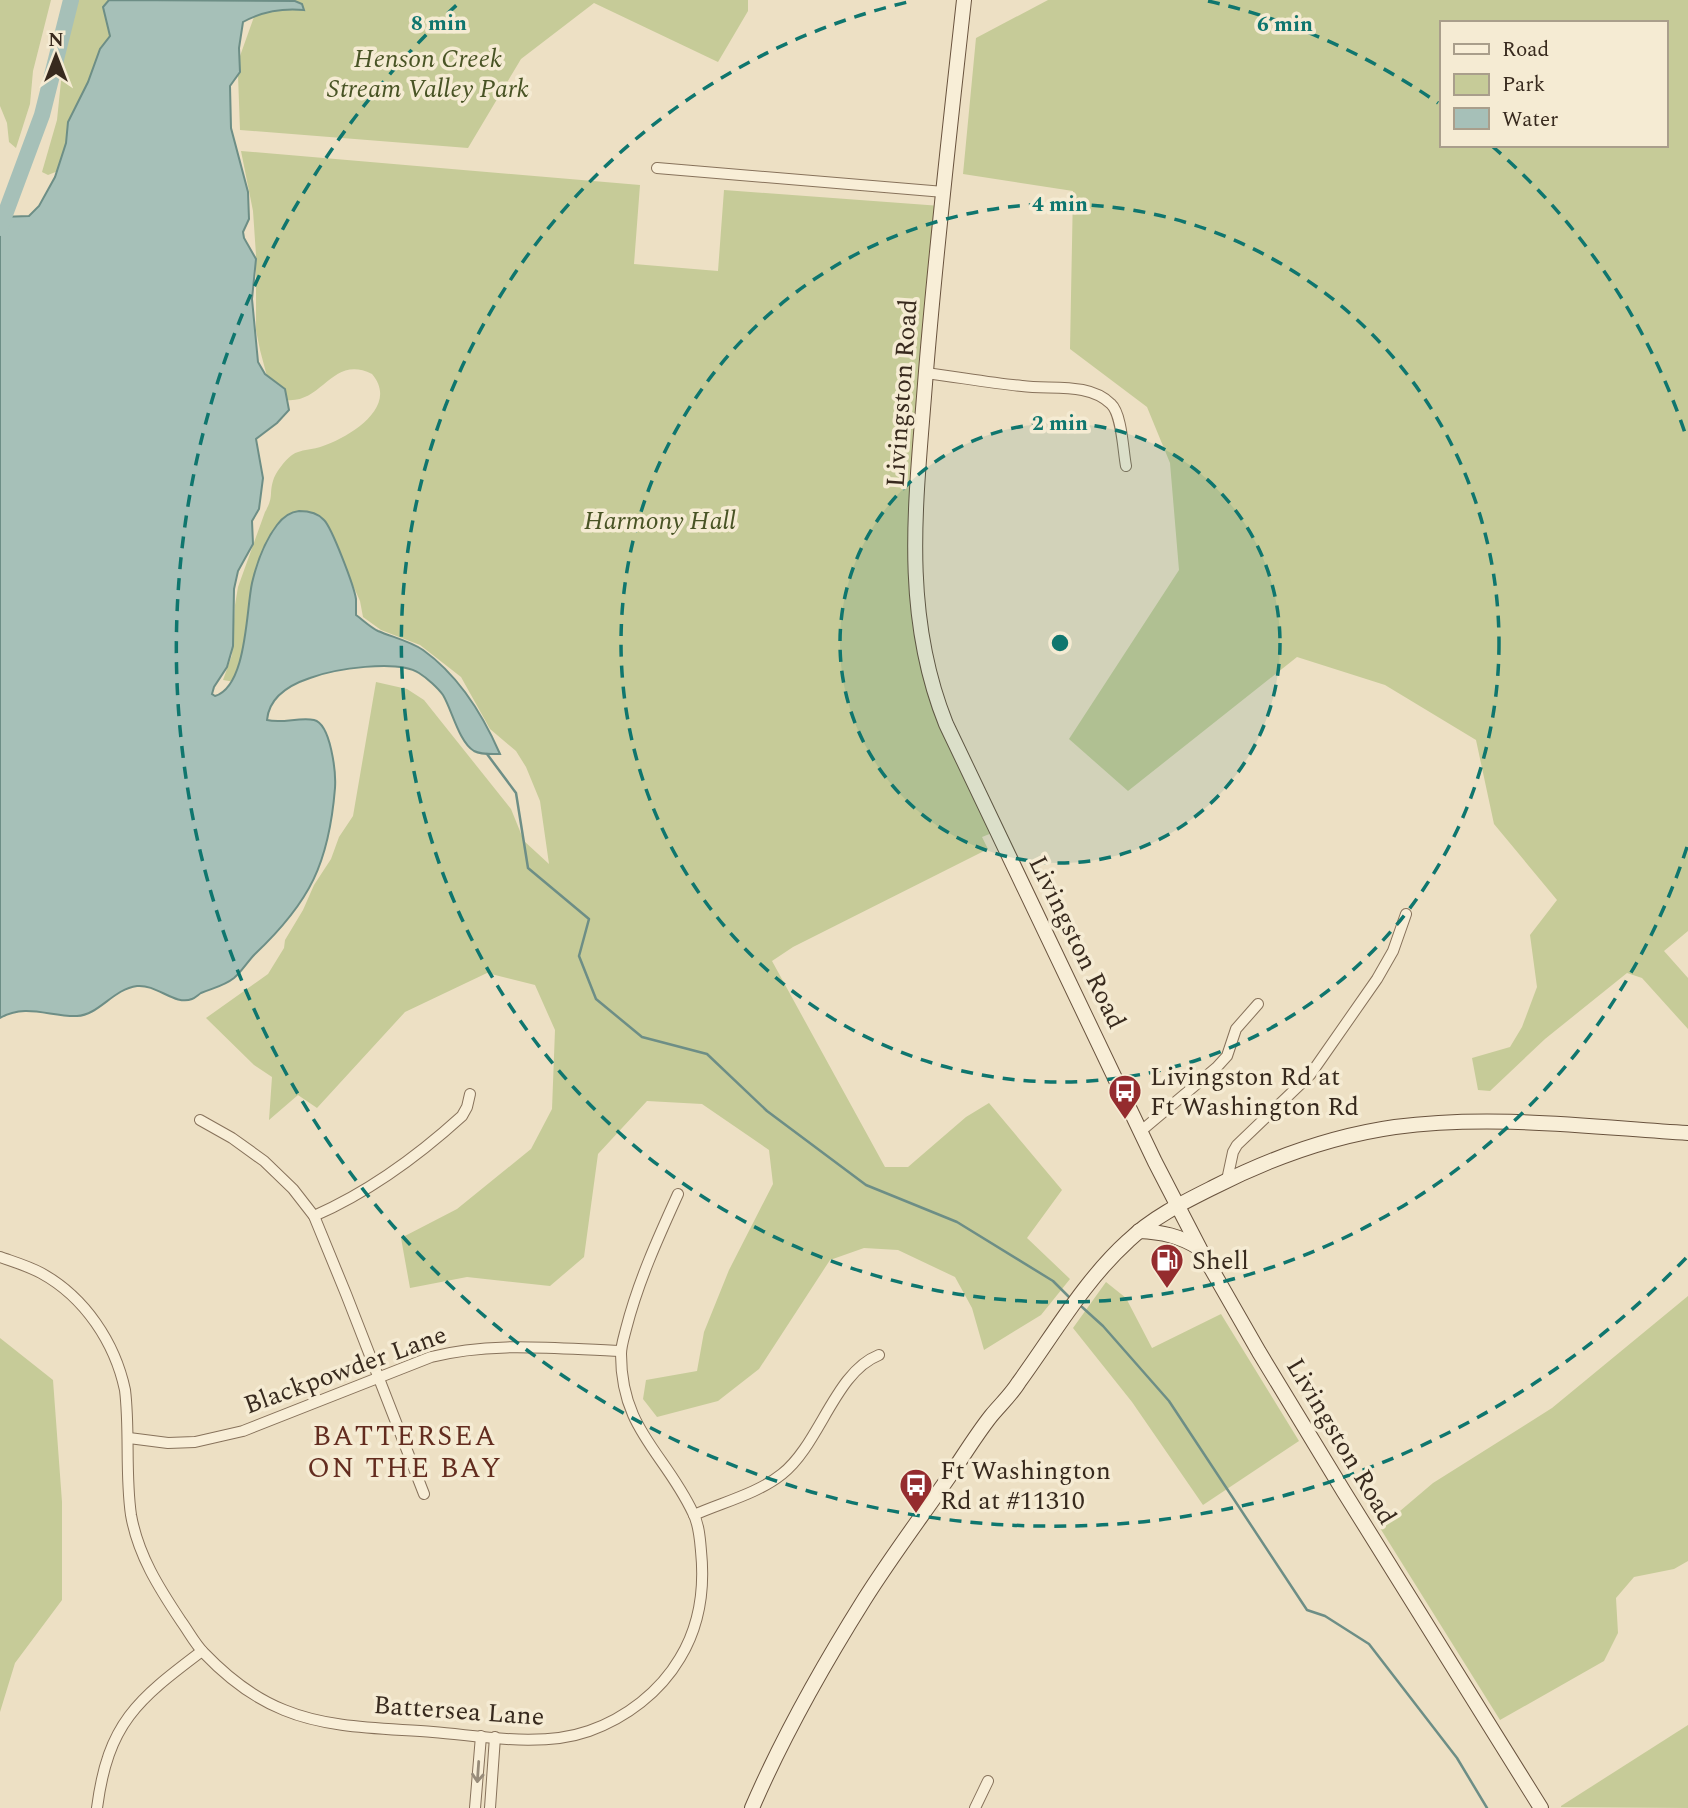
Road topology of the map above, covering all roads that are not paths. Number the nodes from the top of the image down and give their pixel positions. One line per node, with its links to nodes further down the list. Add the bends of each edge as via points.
1 (964, 0): 3 (main road, Livingston Road)
2 (657, 168): 3 (street)
3 (944, 192): 4 (main road, Livingston Road)
4 (926, 373): 5 (street, via 1082,390 1101,397 1117,412); 10 (main road, Livingston Road, via 915,574 919,633 930,682)
5 (1126, 466)
6 (1406, 914): 12 (street, via 1388,960 1310,1075 1237,1144)
7 (1258, 1004): 10 (street, via 1236,1029 1227,1056 1217,1067)
8 (470, 1094): 15 (street, via 462,1116 415,1156)
9 (200, 1120): 15 (street, via 264,1161)
10 (1141, 1130): 14 (main road, Livingston Road)
11 (1688, 1133): 12 (main road, via 1532,1123 1422,1124 1322,1143)
12 (1227, 1180): 14 (main road)
13 (678, 1194): 19 (street, Battersea Lane, via 638,1286)
14 (1178, 1206): 16 (main road); 17 (main road, Livingston Road)
15 (314, 1216): 21 (street)
16 (1139, 1231): 17 (main road, via 1161,1232); 32 (main road, via 1105,1264 992,1414 865,1598 795,1719)
17 (1200, 1249): 34 (main road, Livingston Road, via 1337,1481)
18 (0, 1257): 22 (street, Battersea Lane, via 53,1280 100,1328 122,1374)
19 (621, 1351): 21 (street, Blackpowder Lane, via 477,1348 431,1357); 24 (street, Battersea Lane, via 632,1416)
20 (879, 1355): 24 (street, via 853,1373 782,1474)
21 (379, 1378): 22 (street, Blackpowder Lane, via 214,1439 168,1443); 23 (street)
22 (129, 1438): 25 (street, Battersea Lane, via 130,1500 139,1544 157,1585)
23 (424, 1494)
24 (694, 1515): 27 (street, Battersea Lane, via 703,1598 685,1649 665,1679 621,1716 588,1731 552,1739)
25 (202, 1651): 26 (street, Battersea Lane, via 254,1695 308,1718); 29 (street, via 157,1686 126,1720 106,1759)
26 (481, 1736): 27 (street, Battersea Lane); 30 (street, one-way to 30)
27 (495, 1737): 31 (street)
28 (988, 1781): 33 (street)
29 (97, 1808)
30 (475, 1808)
31 (490, 1808)
32 (752, 1808)
33 (975, 1808)
34 (1541, 1808)

